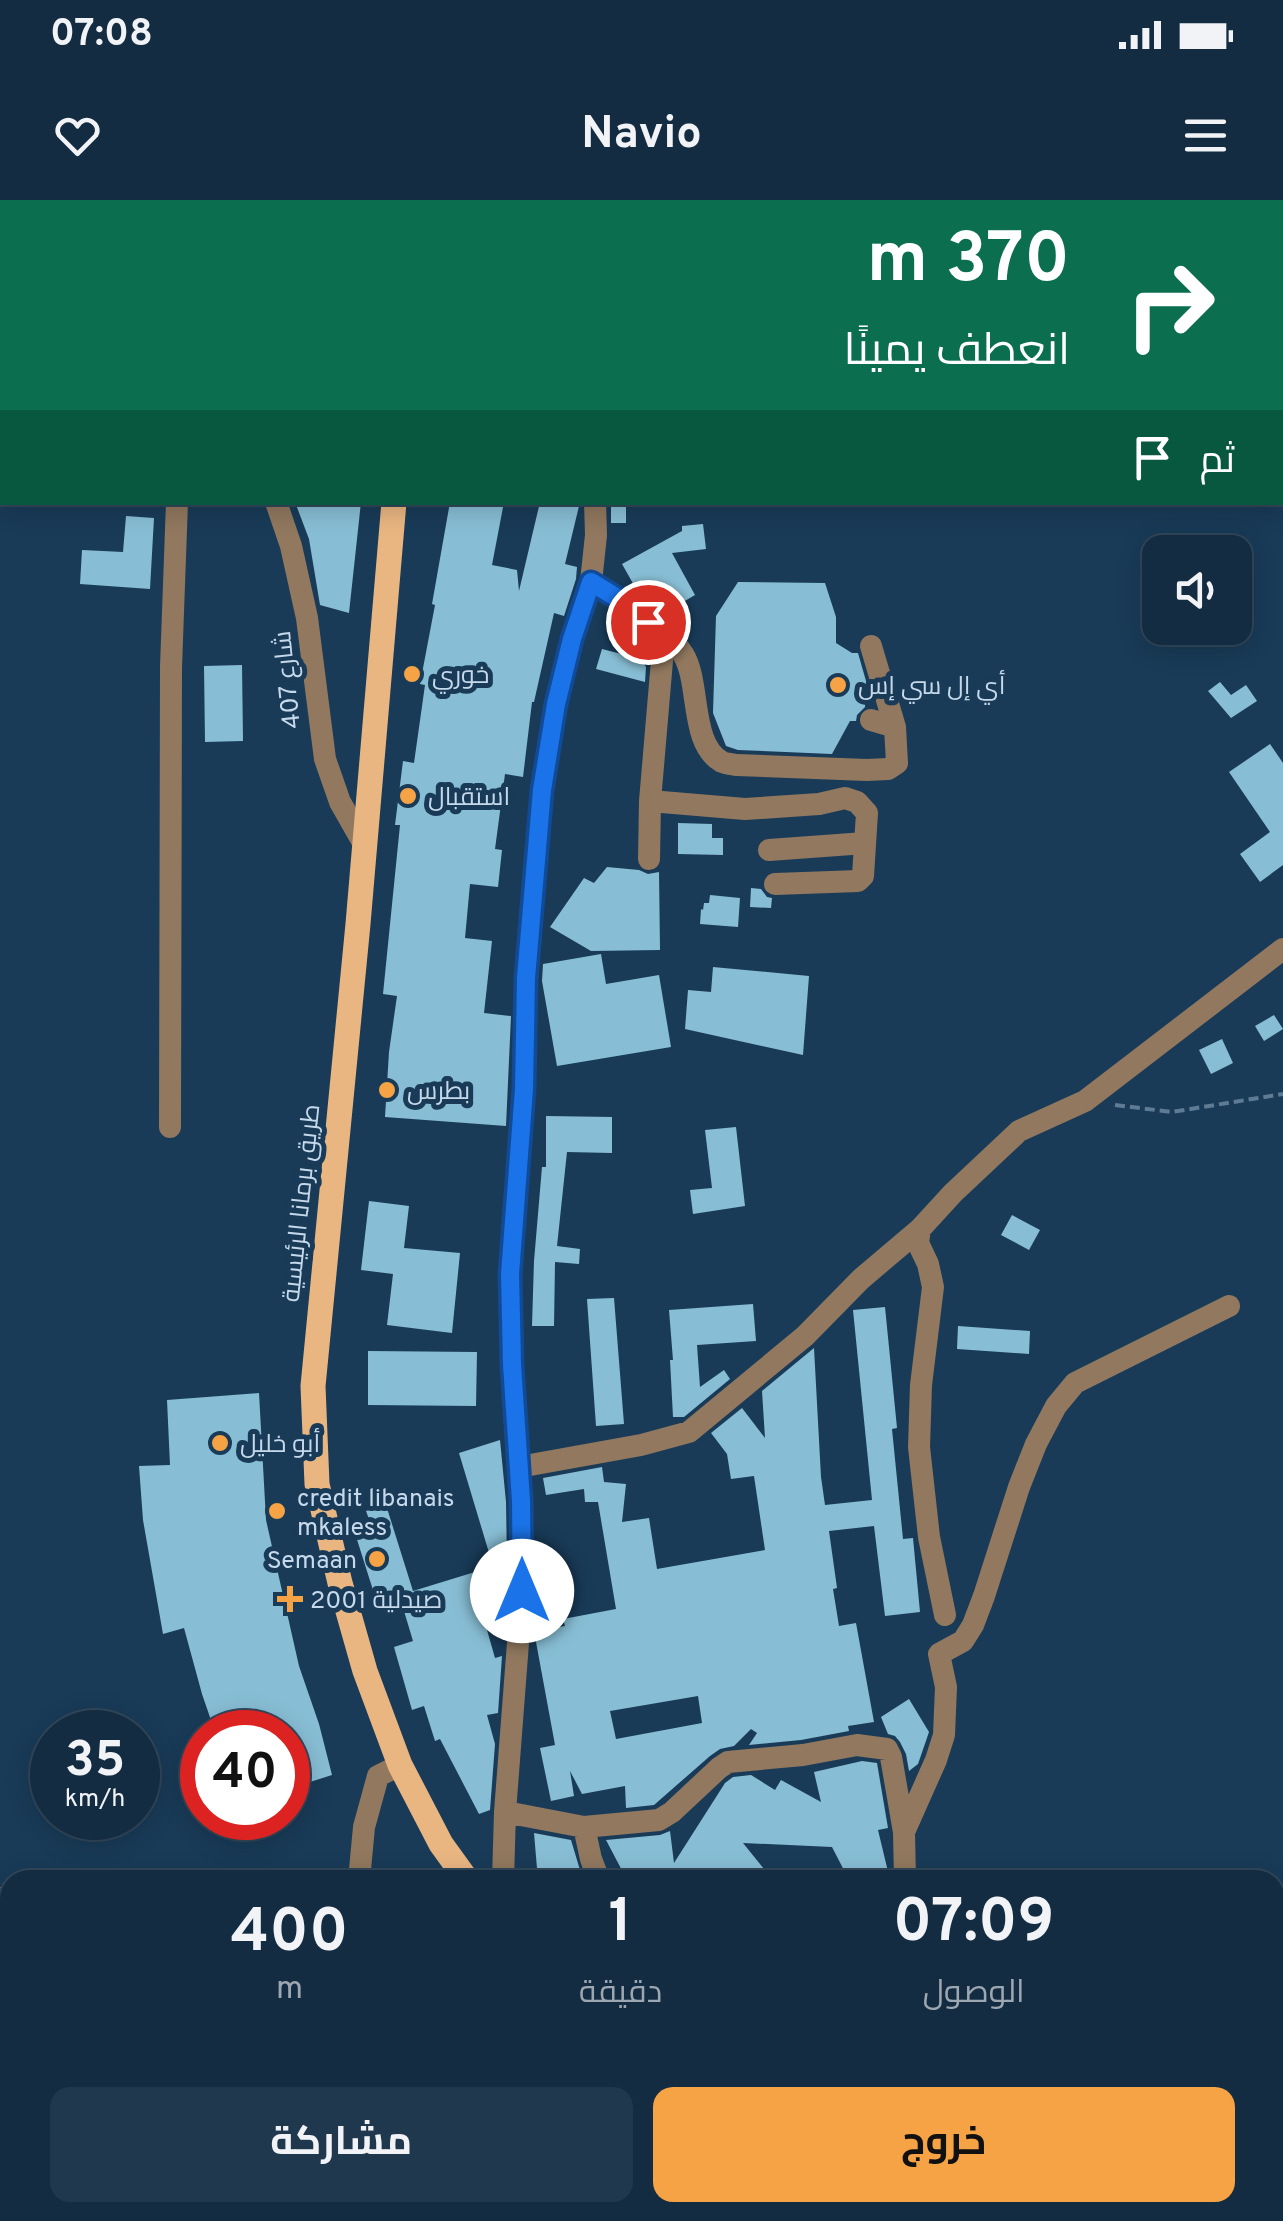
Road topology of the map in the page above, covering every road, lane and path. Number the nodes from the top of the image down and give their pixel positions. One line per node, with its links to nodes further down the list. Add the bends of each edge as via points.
1 (177, 505): 19 (street)
2 (277, 505): 12 (street, شارع 407, via 307,618 324,759)
3 (394, 505): 12 (main road, طريق برمانا الرئيسية)
4 (595, 505): 5 (street)
5 (591, 582): 6 (street); 22 (street, via 556,704 526,978 510,1274)
6 (664, 637): 9 (street, via 684,654 702,735 722,762 888,770 897,764); 10 (street)
7 (870, 646): 9 (street)
8 (870, 720): 9 (street)
9 (895, 727)
10 (650, 802): 11 (street, via 745,810 844,798 867,814); 14 (street)
11 (865, 843): 13 (street); 15 (street, via 858,881)
12 (365, 846): 24 (main road, طريق برمانا الرئيسية, via 312,1386 317,1484 340,1583)
13 (769, 850)
14 (649, 859)
15 (775, 884)
16 (1283, 949): 18 (street)
17 (1283, 1094): 18 (path, via 1172,1112)
18 (1085, 1101): 20 (street, via 1020,1131)
19 (170, 1127)
20 (920, 1229): 22 (street, via 689,1432); 23 (street, via 918,1244 934,1288 920,1447 928,1537)
21 (1230, 1306): 27 (street, via 1075,1383 1056,1406 1019,1487 972,1625 964,1641 939,1654 944,1734)
22 (519, 1467): 25 (street, via 522,1591)
23 (945, 1615)
24 (400, 1764): 28 (street, via 378,1776); 29 (main road, طريق برمانا الرئيسية)
25 (505, 1812): 26 (street); 30 (street)
26 (584, 1827): 27 (street, via 659,1820 728,1762 857,1744 887,1749); 31 (street)
27 (904, 1832): 32 (street)
28 (361, 1870)
29 (460, 1870)
30 (502, 1870)
31 (595, 1870)
32 (905, 1870)

